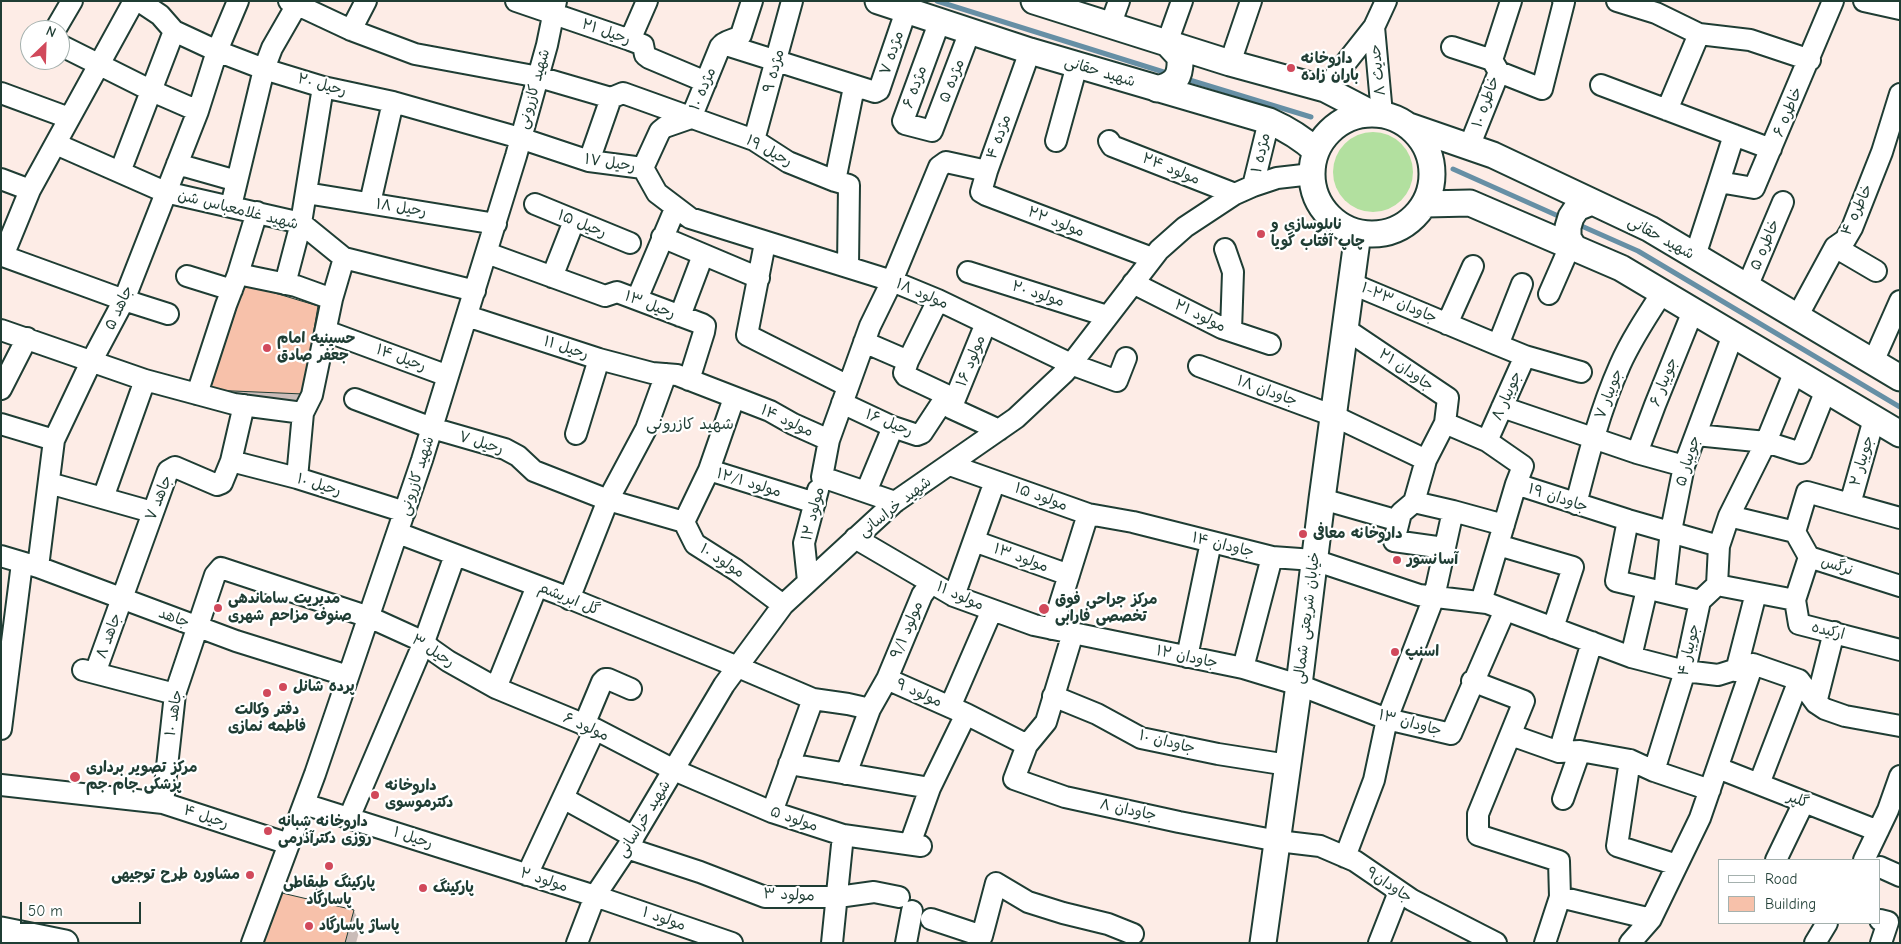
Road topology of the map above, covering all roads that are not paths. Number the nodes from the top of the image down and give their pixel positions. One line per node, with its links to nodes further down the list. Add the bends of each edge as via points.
1 (134, 1): 43 (street)
2 (139, 1): 30 (street, رحیل ۲۰, via 160,15)
3 (238, 1): 38 (street, جاهد ۵)
4 (366, 1): 29 (street)
5 (516, 1): 22 (street, رحیل ۲۱)
6 (647, 1): 33 (street)
7 (752, 1): 35 (street, via 741,35)
8 (792, 1): 40 (street, مژده ۹)
9 (878, 1): 24 (main road, شهید حقانی)
10 (1119, 1): 27 (street)
11 (1182, 1): 34 (street)
12 (1251, 1): 42 (street)
13 (1386, 1): 28 (street)
14 (1511, 1): 45 (street, خاطره ۱۰)
15 (1564, 1): 45 (street, via 1542,88)
16 (1616, 1): 32 (street, via 1656,13)
17 (1833, 1): 41 (street, خاطره ۶)
18 (1864, 1): 23 (street)
19 (295, 2): 29 (street, رحیل ۱۹); 46 (street)
20 (66, 3): 25 (street)
21 (1046, 3): 27 (main road)
22 (555, 7): 33 (street, رحیل ۲۱); 47 (street, شهید کازرونی)
23 (1900, 9)
24 (906, 11): 26 (main road, شهید حقانی); 51 (street, مژده ۷, via 879,90)
25 (59, 20)
26 (939, 22): 31 (main road, شهید حقانی); 67 (street, مژده ۶, via 903,121)
27 (1110, 26): 34 (main road)
28 (1374, 27): 53 (street); 61 (street, حدیث ۸)
29 (351, 30): 47 (street, رحیل ۱۹, via 415,54)
30 (174, 31): 38 (street, رحیل ۲۰); 54 (street)
31 (970, 31): 39 (main road, شهید حقانی); 67 (street, مژده ۵)
32 (1699, 34): 41 (street, via 1750,40); 59 (street)
33 (630, 40): 48 (street, رحیل ۲۱, via 642,46 649,58)
34 (1167, 43): 42 (main road); 52 (main road, via 1180,57 1180,70 1175,81)
35 (723, 44): 40 (street); 48 (street, مژده ۱۰)
36 (1452, 47): 45 (street)
37 (70, 50): 43 (street)
38 (218, 51): 46 (street, رحیل ۲۰); 60 (street, جاهد ۵)
39 (1030, 51): 44 (main road, شهید حقانی); 80 (street, مژده ۴)
40 (777, 60): 51 (street); 70 (street, مژده ۹)
41 (1810, 60): 75 (street, خاطره ۶)
42 (1230, 63): 53 (main road)
43 (99, 65): 54 (street); 62 (street)
44 (1077, 65): 52 (main road, شهید حقانی); 71 (street)
45 (1495, 66): 74 (street, خاطره ۱۰)
46 (264, 69): 50 (street, رحیل ۲۰); 84 (street)
47 (539, 77): 57 (street, رحیل ۱۹); 69 (street, شهید کازرونی)
48 (706, 82): 63 (street, مژده ۱۰)
49 (1601, 85): 59 (street)
50 (323, 87): 58 (street, رحیل ۲۰); 89 (street)
51 (854, 87): 83 (street)
52 (1157, 89): 64 (main road, شهید حقانی)
53 (1325, 89): 61 (main road)
54 (152, 91): 60 (street); 81 (street)
55 (1, 93): 62 (street)
56 (1900, 94): 65 (street, خاطره ۴)
57 (611, 98): 63 (street, رحیل ۱۹, via 623,93); 76 (street)
58 (393, 102): 69 (street, رحیل ۲۰); 93 (street)
59 (1667, 110): 68 (street)
60 (198, 111): 78 (street, جاهد ۵)
61 (1378, 114): 66 (main road); 77 (main road, via 1352,117 1338,125 1325,136)
62 (69, 118): 73 (street)
63 (691, 118): 70 (street, رحیل ۱۹); 79 (street, مژده ۱۰, via 660,131)
64 (1269, 121): 77 (main road, شهید حقانی, via 1303,138); 86 (street, مژده ۱)
65 (1895, 124): 107 (street, خاطره ۴, via 1852,228 1845,240)
66 (1408, 126): 74 (main road, شهید حقانی); 95 (main road, via 1421,138 1433,170 1432,188)
67 (932, 131)
68 (1734, 135): 75 (street); 85 (street)
69 (520, 138): 76 (street, رحیل ۱۷); 101 (street, شهید کازرونی)
70 (754, 140): 83 (street, رحیل ۱۹, via 788,162)
71 (1056, 140)
72 (1109, 141): 90 (street, مولود ۲۴, via 1112,146)
73 (56, 144): 81 (street, شهید غلامعباس شن); 87 (street)
74 (1469, 147): 91 (main road, شهید حقانی)
75 (1771, 149): 85 (street, خاطره ۶, via 1754,188)
76 (589, 161): 79 (street, رحیل ۱۷)
77 (1314, 162): 86 (street, شهید خراسانی); 102 (main road, via 1317,201 1336,223)
78 (177, 164): 84 (street); 88 (street, جاهد ۵)
79 (643, 168): 97 (street, رحیل ۱۷, via 657,193)
80 (987, 171): 114 (street, مولود ۲۲, via 981,192 986,195); 122 (street, مژده ۴, via 946,162 939,166)
81 (120, 172): 88 (street, شهید غلامعباس شن)
82 (1, 179): 87 (street)
83 (835, 181): 116 (street, رحیل ۱۹, via 849,185)
84 (237, 182): 96 (street)
85 (1719, 182): 111 (street)
86 (1253, 186): 90 (street, شهید خراسانی)
87 (30, 190): 112 (street)
88 (165, 192): 96 (street, شهید غلامعباس شن); 134 (street, جاهد ۵)
89 (306, 193): 93 (street, رحیل ۱۸); 100 (street)
90 (1235, 194): 114 (street, شهید خراسانی, via 1185,227)
91 (1592, 202): 106 (main road, via 1577,208 1572,217 1568,228); 111 (main road, شهید حقانی, via 1650,229)
92 (1783, 202): 128 (street, خاطره ۵)
93 (370, 203): 101 (street, رحیل ۱۸)
94 (535, 204): 99 (street, رحیل ۱۵)
95 (1426, 204): 102 (main road, via 1404,226 1387,233); 106 (main road, via 1470,203)
96 (231, 206): 98 (street, شهید غلامعباس شن)
97 (675, 208): 103 (street); 105 (street, رحیل ۱۷, via 690,218)
98 (258, 212): 100 (street, شهید غلامعباس شن); 123 (street)
99 (574, 221): 104 (street, رحیل ۱۵); 120 (street)
100 (300, 222): 113 (street, شهید غلامعباس شن); 126 (street)
101 (496, 224): 109 (street, شهید کازرونی)
102 (1358, 233): 125 (main road, خیابان شریعتی شمالی)
103 (662, 237): 110 (street); 133 (street)
104 (630, 243)
105 (765, 243): 116 (street, مولود ۱۸); 121 (street)
106 (1572, 247): 130 (main road, via 1621,268); 131 (street)
107 (1835, 247): 117 (street); 142 (street, خاطره ۴)
108 (1225, 249): 148 (street, via 1233,272)
109 (487, 253): 120 (street, رحیل ۱۳); 129 (street, شهید کازرونی)
110 (703, 255): 121 (street); 140 (street)
111 (1695, 256): 128 (main road, شهید حقانی)
112 (2, 258): 134 (street)
113 (344, 258): 129 (street, شهید غلامعباس شن); 132 (street)
114 (1152, 258): 124 (street, شهید خراسانی)
115 (1474, 266): 144 (street)
116 (848, 267): 122 (street, مولود ۱۸)
117 (1876, 271)
118 (968, 272): 141 (street, مولود ۲۰)
119 (187, 276): 123 (street)
120 (552, 277): 133 (street, رحیل ۱۳, via 605,296 614,291)
121 (759, 278): 172 (street, رحیل ۱۶, via 747,334)
122 (892, 281): 135 (street, مولود ۱۸); 151 (street, مژده ۴)
123 (235, 282): 126 (street); 171 (street)
124 (1133, 283): 141 (street, شهید خراسانی); 148 (street, مولود ۲۱)
125 (1350, 283): 144 (street, جاودان ۲۳-۱); 145 (main road, خیابان شریعتی شمالی)
126 (285, 284): 132 (street)
127 (1522, 284): 153 (street)
128 (1747, 287): 142 (main road, شهید حقانی)
129 (475, 291): 139 (street, شهید کازرونی)
130 (1662, 293): 137 (main road); 189 (street, جویبار ۷, via 1620,364)
131 (1549, 294)
132 (332, 299): 147 (street)
133 (637, 299): 140 (street, رحیل ۱۳)
134 (124, 300): 138 (street); 158 (street, جاهد ۵)
135 (938, 300): 143 (street, مولود ۱۸); 157 (street)
136 (1900, 301): 159 (street)
137 (1693, 311): 149 (main road); 194 (street, جویبار ۶)
138 (168, 314)
139 (467, 316): 155 (street, رحیل ۱۱); 165 (street, شهید کازرونی)
140 (680, 316): 168 (street, رحیل ۱۳, via 704,326)
141 (1107, 316): 160 (street, شهید خراسانی)
142 (1797, 317): 159 (main road, شهید حقانی)
143 (986, 323): 160 (street, مولود ۱۸); 173 (street, مولود ۱۶)
144 (1447, 324): 153 (street, جاودان ۲۳-۱)
145 (1344, 328): 179 (main road, خیابان شریعتی شمالی); 181 (street, جاودان ۲۱, via 1448,398)
146 (1, 330): 150 (street)
147 (326, 331): 165 (street, رحیل ۱۴); 178 (street, via 312,395)
148 (1231, 331): 152 (street, مولود ۲۱)
149 (1733, 335): 162 (main road); 188 (street, جویبار ۵)
150 (27, 338): 158 (street); 169 (street)
151 (864, 342): 157 (street); 172 (street, مژده ۴)
152 (1270, 344)
153 (1498, 345): 154 (street, جویبار ۸)
154 (1525, 356): 163 (street); 177 (street, جویبار ۸)
155 (599, 358): 164 (street, رحیل ۱۱); 186 (street)
156 (1126, 358): 160 (street, مولود ۱۸, via 1117,381)
157 (908, 361): 173 (street, مولود ۱۶, via 904,375)
158 (91, 362): 167 (street); 190 (street, جاهد ۵)
159 (1873, 362): 166 (main road, شهید حقانی)
160 (1071, 364): 185 (street, شهید خراسانی, via 1016,418)
161 (1199, 366): 179 (street, جاودان ۱۸)
162 (1795, 371): 170 (main road); 193 (street)
163 (1581, 372)
164 (666, 374): 168 (street, مولود ۱۴); 208 (street, via 646,430)
165 (448, 376): 184 (street, شهید کازرونی)
166 (1900, 378)
167 (145, 380): 171 (street); 206 (street)
168 (689, 380): 174 (street, مولود ۱۴)
169 (1, 389)
170 (1826, 390): 180 (main road); 193 (street, via 1801,453)
171 (197, 394): 176 (street)
172 (845, 394): 183 (street, رحیل ۱۶); 191 (street, مژده ۴)
173 (951, 397): 183 (street, رحیل ۱۶, via 920,434); 185 (street, مولود ۱۶, via 952,408)
174 (734, 398): 191 (street, مولود ۱۴, via 770,411); 199 (street)
175 (355, 399): 184 (street, رحیل ۷)
176 (244, 405): 178 (street); 196 (street, جاهد ۷)
177 (1502, 407): 189 (street); 192 (street, جویبار ۸)
178 (304, 413): 201 (street)
179 (1334, 416): 195 (street); 207 (main road, خیابان شریعتی شمالی)
180 (1874, 418): 187 (main road); 213 (street, جویبار ۲)
181 (1445, 422): 192 (street, جاودان ۱۹); 195 (street)
182 (2, 427): 190 (street)
183 (894, 427): 205 (street)
184 (432, 428): 208 (street, رحیل ۷, via 512,452 534,471); 216 (street, شهید کازرونی)
185 (999, 430): 197 (street, شهید خراسانی)
186 (576, 434)
187 (1900, 434)
188 (1696, 435): 193 (street); 198 (street, جویبار ۵)
189 (1593, 437): 194 (street); 212 (street, جویبار ۷)
190 (54, 440): 203 (street, جاهد ۵)
191 (829, 440): 200 (street, مولود ۱۴)
192 (1487, 441): 204 (street, جاودان ۱۹, via 1523,466)
193 (1766, 442): 218 (street)
194 (1637, 453): 198 (street)
195 (1426, 460): 210 (street)
196 (231, 461): 201 (street, رحیل ۱۰); 215 (street, جاهد ۷, via 222,483 217,485 175,467 168,471)
197 (950, 465): 202 (street, مولود ۱۵); 209 (street, شهید خراسانی)
198 (1684, 466): 225 (street, جویبار ۵)
199 (709, 470): 211 (street, مولود ۱۲/۱); 221 (street, مولود ۱۲/۱)
200 (822, 476): 205 (street); 211 (street, مولود ۱۲)
201 (297, 478): 216 (street, رحیل ۱۰)
202 (995, 481): 217 (street, مولود ۱۵); 229 (street)
203 (49, 483): 206 (street); 239 (street, جاهد ۵)
204 (1516, 484): 212 (street, جاودان ۱۹); 224 (street)
205 (866, 492): 209 (street)
206 (104, 498): 215 (street)
207 (1322, 499): 223 (street); 238 (main road, خیابان شریعتی شمالی)
208 (608, 500): 221 (street); 252 (street)
209 (895, 502): 228 (street, شهید خراسانی)
210 (1414, 502): 214 (street); 223 (street, via 1401,513)
211 (814, 504): 242 (street, مولود ۱۲, via 804,543)
212 (1576, 504): 220 (street, جاودان ۱۹)
213 (1850, 504): 219 (street); 226 (street, via 1807,492)
214 (1453, 511): 224 (street); 233 (street)
215 (152, 512): 251 (street, جاهد ۷)
216 (405, 512): 227 (street, شهید کازرونی)
217 (1088, 514): 222 (street, مولود ۱۵); 241 (street)
218 (1730, 516): 226 (street); 232 (street)
219 (1900, 518)
220 (1628, 520): 225 (street, جاودان ۱۹); 247 (street, via 1616,581)
221 (684, 522): 256 (street, مولود ۱۰, via 694,544)
222 (1133, 522): 230 (street, جاودان ۱۴)
223 (1399, 522): 233 (street, via 1394,541)
224 (1504, 525): 231 (street)
225 (1671, 531): 232 (street); 247 (street, جویبار ۵)
226 (1795, 532): 236 (street, نرگس)
227 (398, 533): 234 (street, گل ابریشم); 259 (street, شهید کازرونی)
228 (855, 538): 242 (street, شهید خراسانی); 243 (street, مولود ۱۱)
229 (974, 541): 241 (street, مولود ۱۳); 249 (street)
230 (1211, 542): 237 (street, جاودان ۱۴); 268 (street)
231 (1498, 545): 255 (street); 261 (street, via 1574,567)
232 (1719, 546): 244 (street)
233 (1444, 548): 250 (street)
234 (455, 555): 245 (street, گل ابریشم); 265 (street)
235 (1, 556): 239 (street, جاهد)
236 (1809, 557): 246 (street, نرگس); 253 (street)
237 (1272, 558): 238 (street, جاودان ۱۴); 272 (street)
238 (1314, 560): 250 (street, via 1419,595); 278 (main road, خیابان شریعتی شمالی)
239 (30, 565): 251 (street, جاهد); 290 (street, جاهد ۵)
240 (216, 572): 259 (street, رحیل ۳, via 221,568); 260 (street, جاهد ۱۰)
241 (1069, 576): 262 (street)
242 (808, 581): 256 (street, شهید خراسانی)
243 (931, 583): 249 (street, مولود ۱۱); 275 (street, مولود ۹/۱, via 922,595)
244 (1717, 585): 248 (street); 254 (street)
245 (537, 586): 252 (street, گل ابریشم); 279 (street)
246 (1900, 586)
247 (1656, 590): 254 (street); 269 (street, جویبار ۵)
248 (1756, 592): 253 (street); 271 (street)
249 (954, 596): 257 (street, مولود ۱۱)
250 (1434, 596): 255 (street); 287 (street)
251 (122, 599): 260 (street, جاهد); 281 (street, جاهد ۸, via 89,672)
252 (569, 599): 270 (street, گل ابریشم)
253 (1795, 600): 263 (street, ارکیده, via 1799,624)
254 (1700, 601): 273 (street, جویبار ۴)
255 (1481, 602): 258 (street)
256 (784, 604): 270 (street, شهید خراسانی)
257 (992, 610): 262 (street, مولود ۱۱); 286 (street)
258 (1504, 610): 261 (street); 277 (street, جاودان ۱۳)
259 (368, 617): 265 (street, رحیل ۳); 274 (street, شهید کازرونی)
260 (197, 626): 274 (street, جاهد); 281 (street, جاهد ۱۰)
261 (1553, 628): 266 (street)
262 (1052, 629): 264 (street, مولود ۱۱)
263 (1834, 632): 267 (street, ارکیده); 284 (street)
264 (1073, 633): 268 (street, جاودان ۱۲); 282 (street)
265 (424, 642): 279 (street, رحیل ۳, via 454,665); 314 (street)
266 (1592, 642): 269 (street); 294 (street)
267 (1900, 650)
268 (1188, 657): 272 (street, جاودان ۱۲)
269 (1631, 657): 273 (street)
270 (738, 667): 283 (street); 299 (street, شهید خراسانی)
271 (1744, 667): 273 (street, via 1718,675); 276 (street); 298 (street)
272 (1243, 668): 278 (street, جاودان ۱۲)
273 (1685, 671): 300 (street, جویبار ۴)
274 (348, 676): 311 (street, شهید کازرونی)
275 (887, 678): 285 (street, مولود ۹); 286 (street, مولود ۹)
276 (1799, 680): 284 (street); 303 (street)
277 (1472, 681): 287 (street, جاودان ۱۳, via 1451,734); 291 (street, via 1524,700)
278 (1300, 685): 287 (street, جاودان ۱۳); 297 (main road, خیابان شریعتی شمالی)
279 (496, 688): 289 (street, مولود ۶)
280 (631, 689): 289 (street, via 604,679)
281 (175, 694): 309 (street, جاهد ۱۰)
282 (1053, 696): 292 (street, via 1046,722); 297 (street, جاودان ۱۰, via 1142,738)
283 (813, 699): 285 (street); 296 (street)
284 (1816, 703): 288 (street, via 1845,716)
285 (870, 709): 301 (street, مولود ۹)
286 (958, 710): 292 (street, مولود ۹); 305 (street)
287 (1387, 718): 320 (street, via 1374,780)
288 (1900, 726)
289 (590, 727): 299 (street, مولود ۶); 307 (street)
290 (1, 729)
291 (1510, 735): 294 (street); 331 (street, via 1478,814 1478,835 1558,861)
292 (1027, 745): 317 (street, جاودان ۸, via 1014,779 1065,797)
293 (1580, 751): 294 (street); 295 (street); 308 (street)
294 (1559, 752)
295 (1630, 760): 300 (street); 324 (street, via 1617,846)
296 (790, 764): 301 (street); 312 (street)
297 (1288, 765): 317 (main road, خیابان شریعتی شمالی)
298 (1718, 768): 303 (street, گلپر); 306 (street)
299 (674, 770): 312 (street, مولود ۵); 318 (street, شهید خراسانی)
300 (1654, 771): 306 (street)
301 (846, 774): 305 (street)
302 (1900, 776): 313 (street)
303 (1759, 784): 310 (street, گلپر)
304 (1, 785): 309 (street, رحیل ۴)
305 (930, 788): 316 (street, مولود ۵, via 915,845)
306 (1710, 790): 324 (street)
307 (563, 798): 318 (street, مولود ۳); 326 (street)
308 (1563, 799)
309 (163, 802): 319 (street, رحیل ۴)
310 (1804, 802): 315 (street, گلپر); 321 (street)
311 (304, 804): 314 (street, رحیل ۱); 319 (street, شهید کازرونی)
312 (772, 812): 316 (street, مولود ۵)
313 (1894, 812): 315 (street)
314 (349, 818): 323 (street, رحیل ۱)
315 (1878, 831): 322 (street)
316 (843, 835): 330 (street)
317 (1278, 841): 320 (street, جاودان۹, via 1320,846); 344 (main road, خیابان شریعتی شمالی)
318 (630, 842): 329 (street, شهید خراسانی); 330 (street, مولود ۳, via 765,897)
319 (290, 844): 339 (street, شهید کازرونی)
320 (1345, 857): 328 (street, جاودان۹)
321 (1776, 859)
322 (1864, 859)
323 (493, 864): 326 (street, مولود ۲)
324 (1677, 865): 333 (street)
325 (1881, 867): 327 (street)
326 (527, 874): 329 (street, مولود ۲)
327 (1900, 876)
328 (1399, 892): 345 (street); 346 (street, جاودان۹)
329 (595, 896): 340 (street, شهید خراسانی); 341 (street, مولود ۱)
330 (838, 897): 342 (street); 343 (street, مولود ۳, via 874,892 906,904)
331 (1560, 897): 333 (street); 347 (street)
332 (931, 919): 337 (street, via 982,936 996,883 1028,902)
333 (1651, 919): 348 (street)
334 (1881, 920): 350 (street, via 1888,922)
335 (1826, 924): 349 (street)
336 (1, 930): 338 (main road)
337 (1133, 934)
338 (65, 943)
339 (252, 943)
340 (578, 943)
341 (732, 943)
342 (832, 943)
343 (906, 943)
344 (1263, 943)
345 (1379, 943)
346 (1496, 943)
347 (1545, 943)
348 (1630, 943)
349 (1815, 943)
350 (1881, 943)

